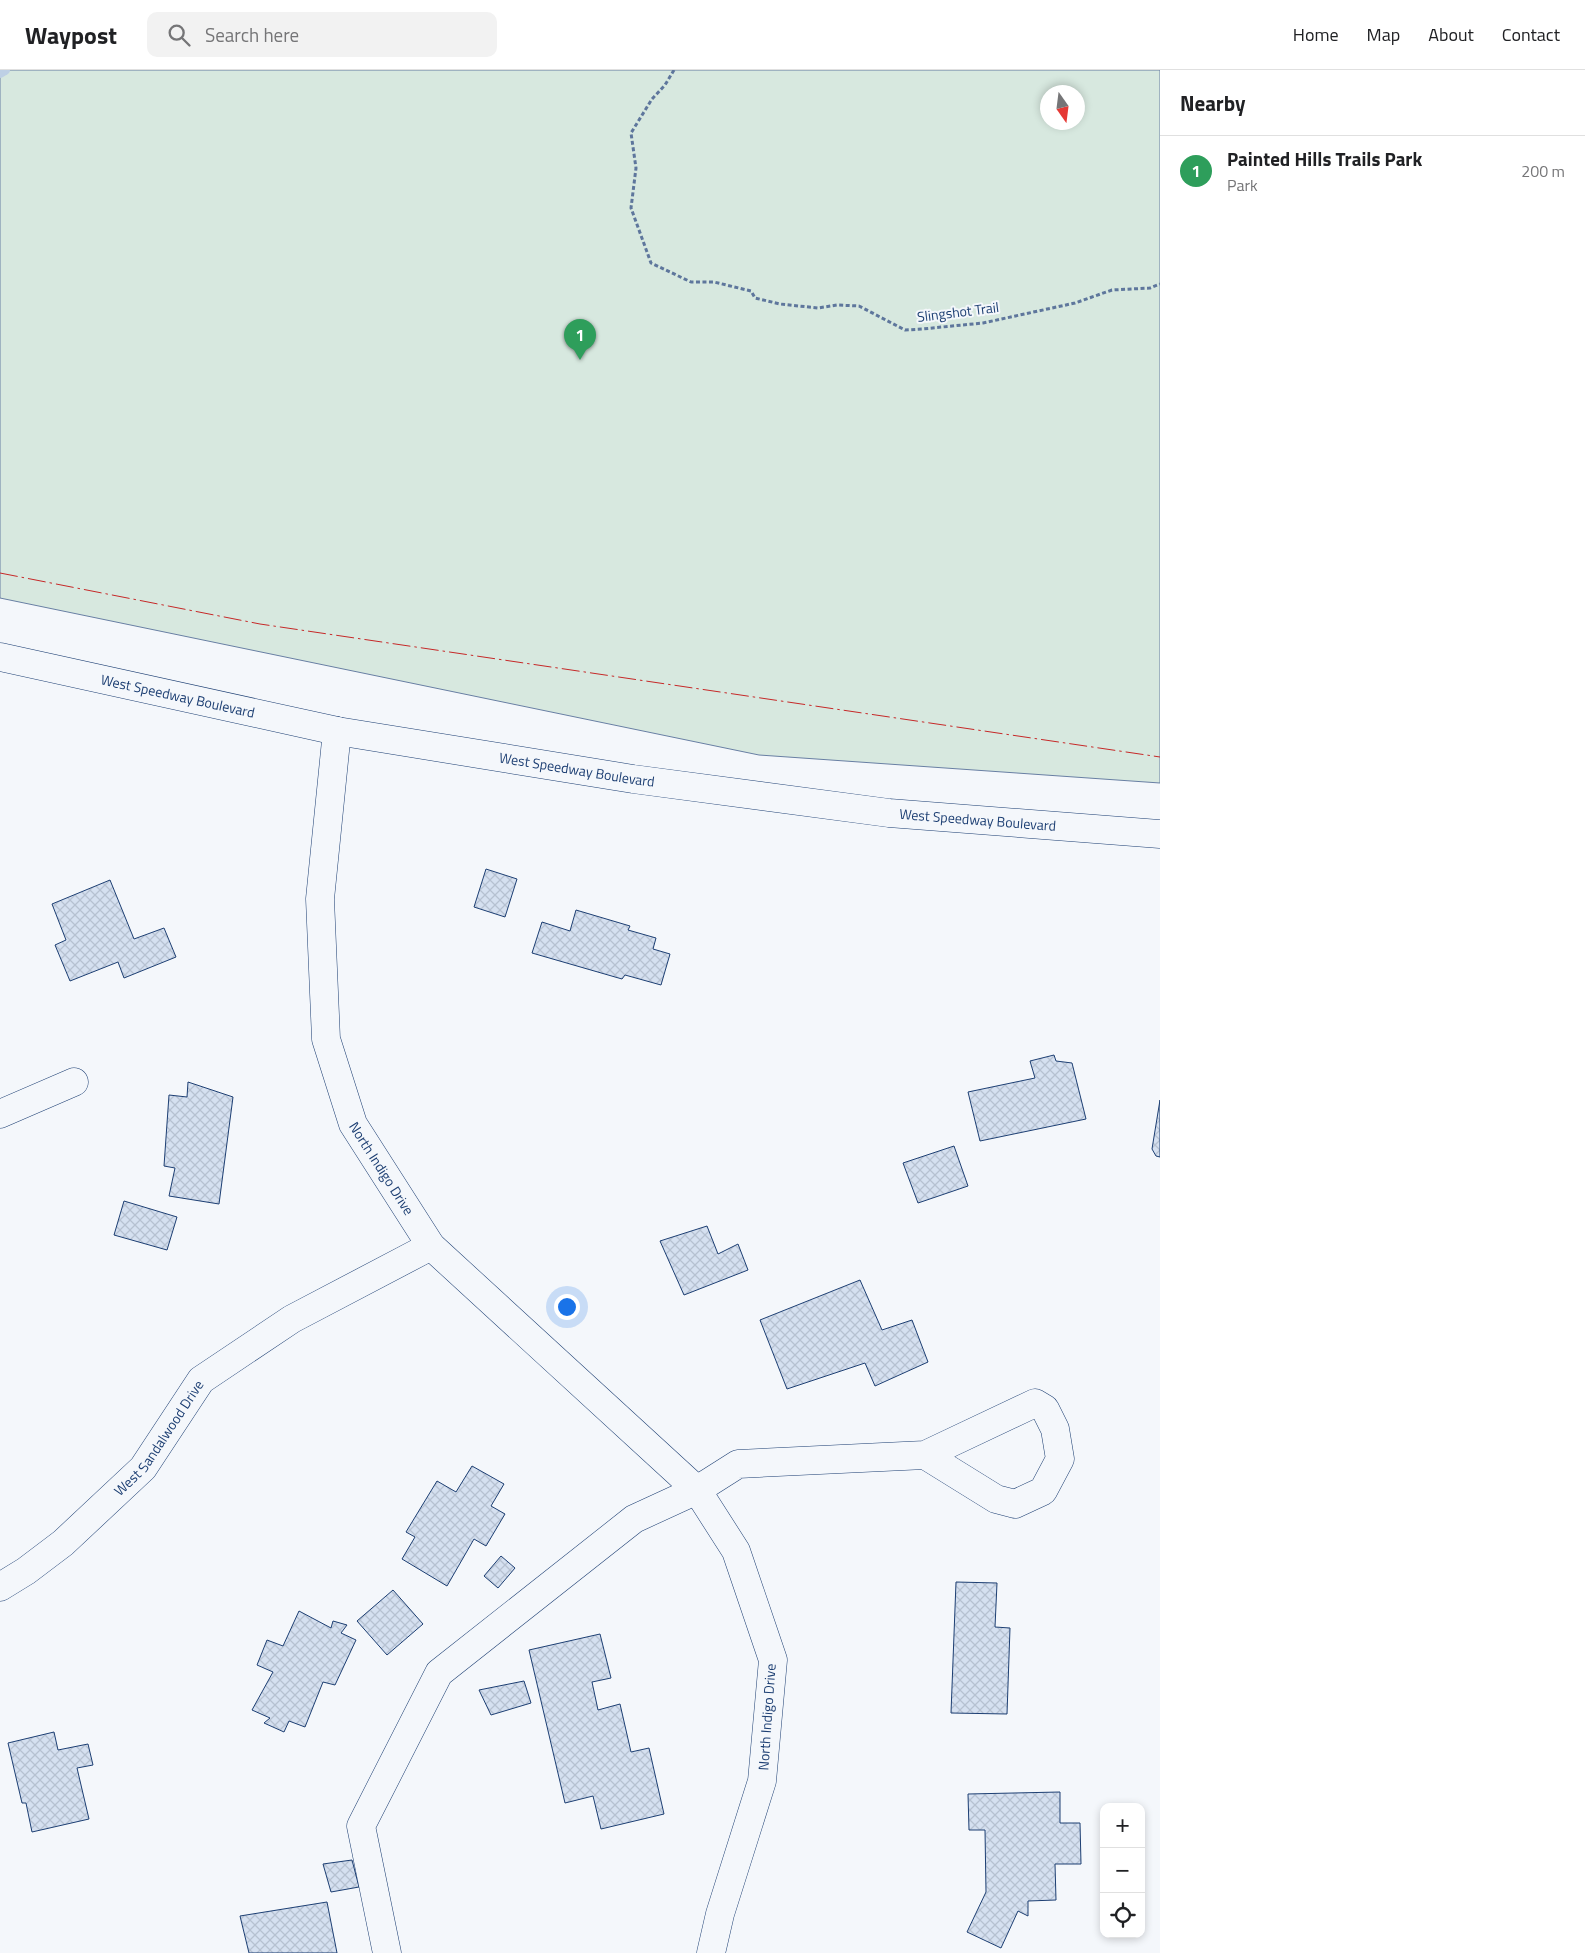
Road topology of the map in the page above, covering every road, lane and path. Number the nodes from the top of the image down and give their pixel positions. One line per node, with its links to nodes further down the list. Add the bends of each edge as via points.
1 (674, 70): 2 (path, Slingshot Trail, via 631,133 636,168 631,208 651,263 670,274 691,282 714,282 751,291 755,298 780,304 818,308 837,304 859,306 904,330 983,323 1112,290 1150,288)
2 (1160, 284)
3 (0, 657): 4 (street, West Speedway Boulevard)
4 (337, 731): 5 (street, West Speedway Boulevard, via 633,779 889,814); 8 (street, North Indigo Drive, via 320,899 326,1039 353,1124)
5 (1160, 834)
6 (74, 1082): 7 (street)
7 (0, 1114)
8 (431, 1246): 10 (street, North Indigo Drive); 11 (street, West Sandalwood Drive, via 292,1319 201,1380 143,1468 63,1543)
9 (925, 1454): 9 (street, via 996,1499 1016,1504 1043,1491 1060,1459 1055,1429 1045,1409 1036,1403); 10 (street, via 738,1464)
10 (697, 1490): 12 (street, via 634,1519 439,1673 361,1826); 13 (street, North Indigo Drive, via 736,1551 773,1660 762,1781)
11 (0, 1587)
12 (387, 1953)
13 (711, 1953)

